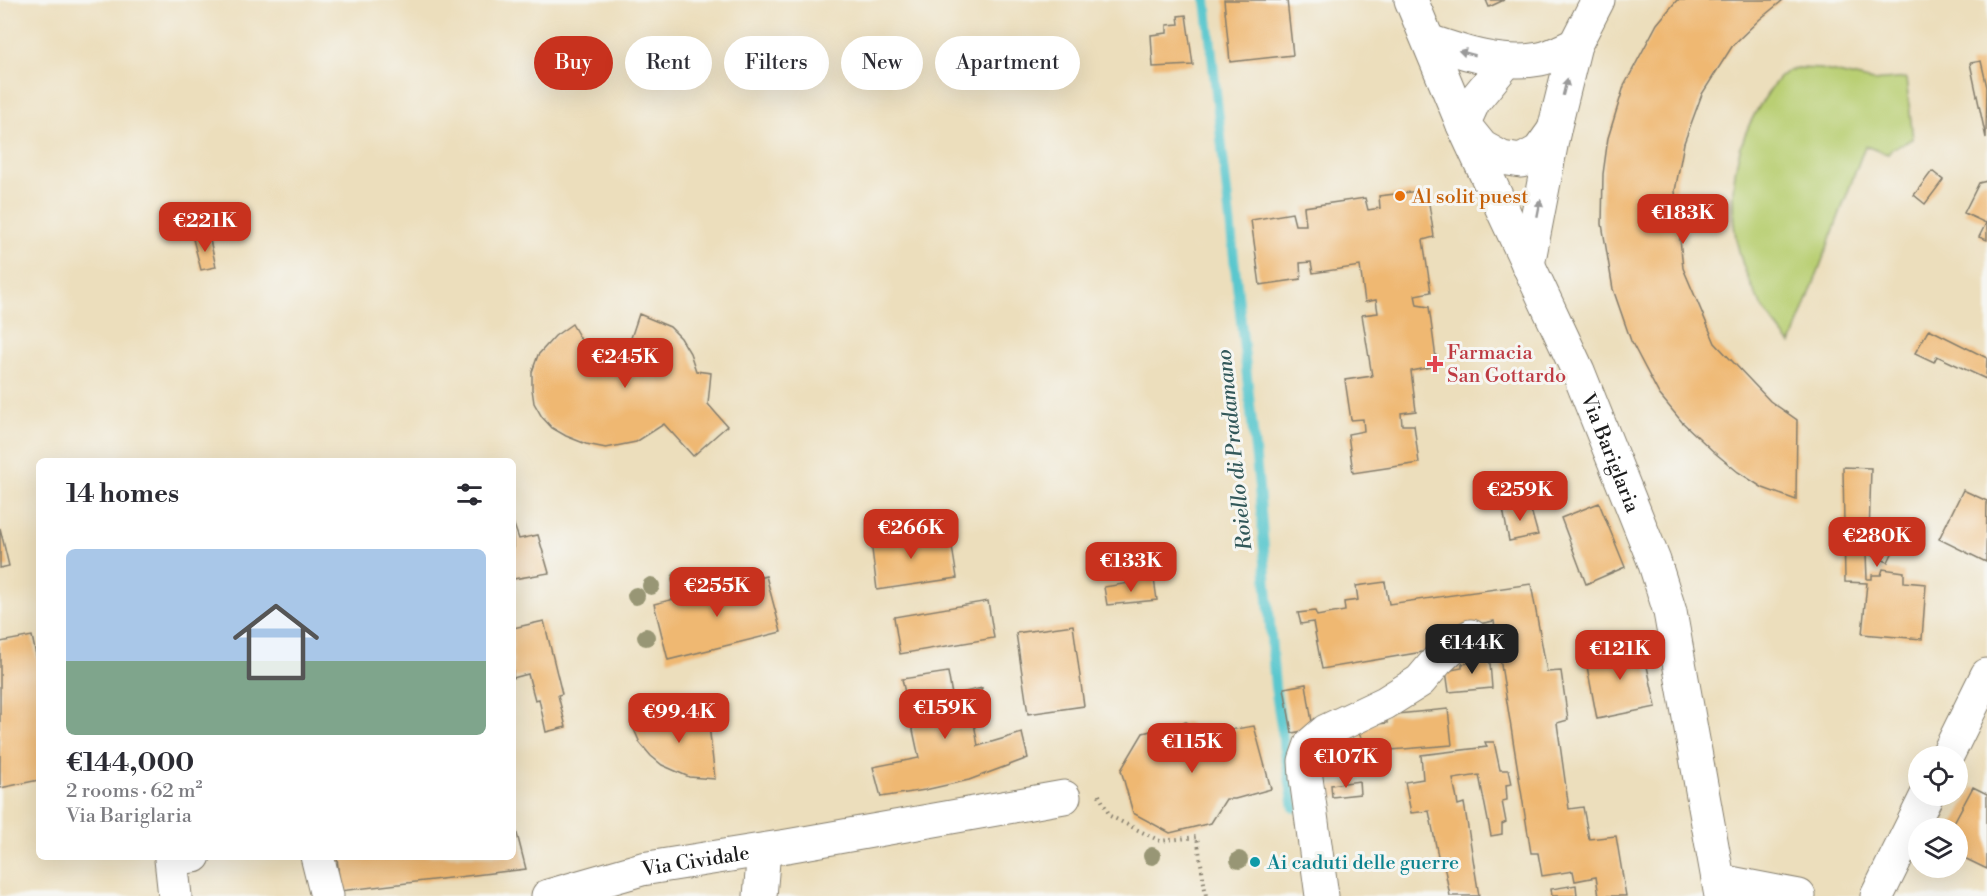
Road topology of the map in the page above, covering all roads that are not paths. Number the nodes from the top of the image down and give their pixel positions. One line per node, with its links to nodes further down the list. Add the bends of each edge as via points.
1 (1411, 0): 3 (street, Via Bariglaria)
2 (1598, 0): 4 (street)
3 (1429, 41): 5 (street, one-way to 3); 6 (street, Via Bariglaria)
4 (1575, 45): 5 (street, via 1542,59); 7 (street, one-way to 4)
5 (1506, 62): 6 (street, via 1474,100)
6 (1464, 125): 7 (street, via 1482,147 1503,158 1521,161 1539,152); 8 (street, Via Bariglaria)
7 (1554, 130): 8 (street, one-way to 7)
8 (1528, 265): 17 (street, Via Bariglaria, via 1578,371 1663,587)
9 (1471, 636): 22 (street, via 1454,645 1420,681 1326,731 1311,744 1305,761 1306,778)
10 (1987, 675): 11 (street)
11 (1952, 746)
12 (1064, 797): 14 (street)
13 (1922, 806): 24 (street)
14 (764, 850): 20 (street, Via Cividale, via 642,869); 21 (street, Via Cividale)
15 (171, 860): 18 (street)
16 (318, 860): 19 (street)
17 (1720, 888): 23 (street)
18 (175, 896)
19 (327, 896)
20 (548, 896)
21 (760, 896)
22 (1322, 896)
23 (1798, 896)
24 (1877, 896)

